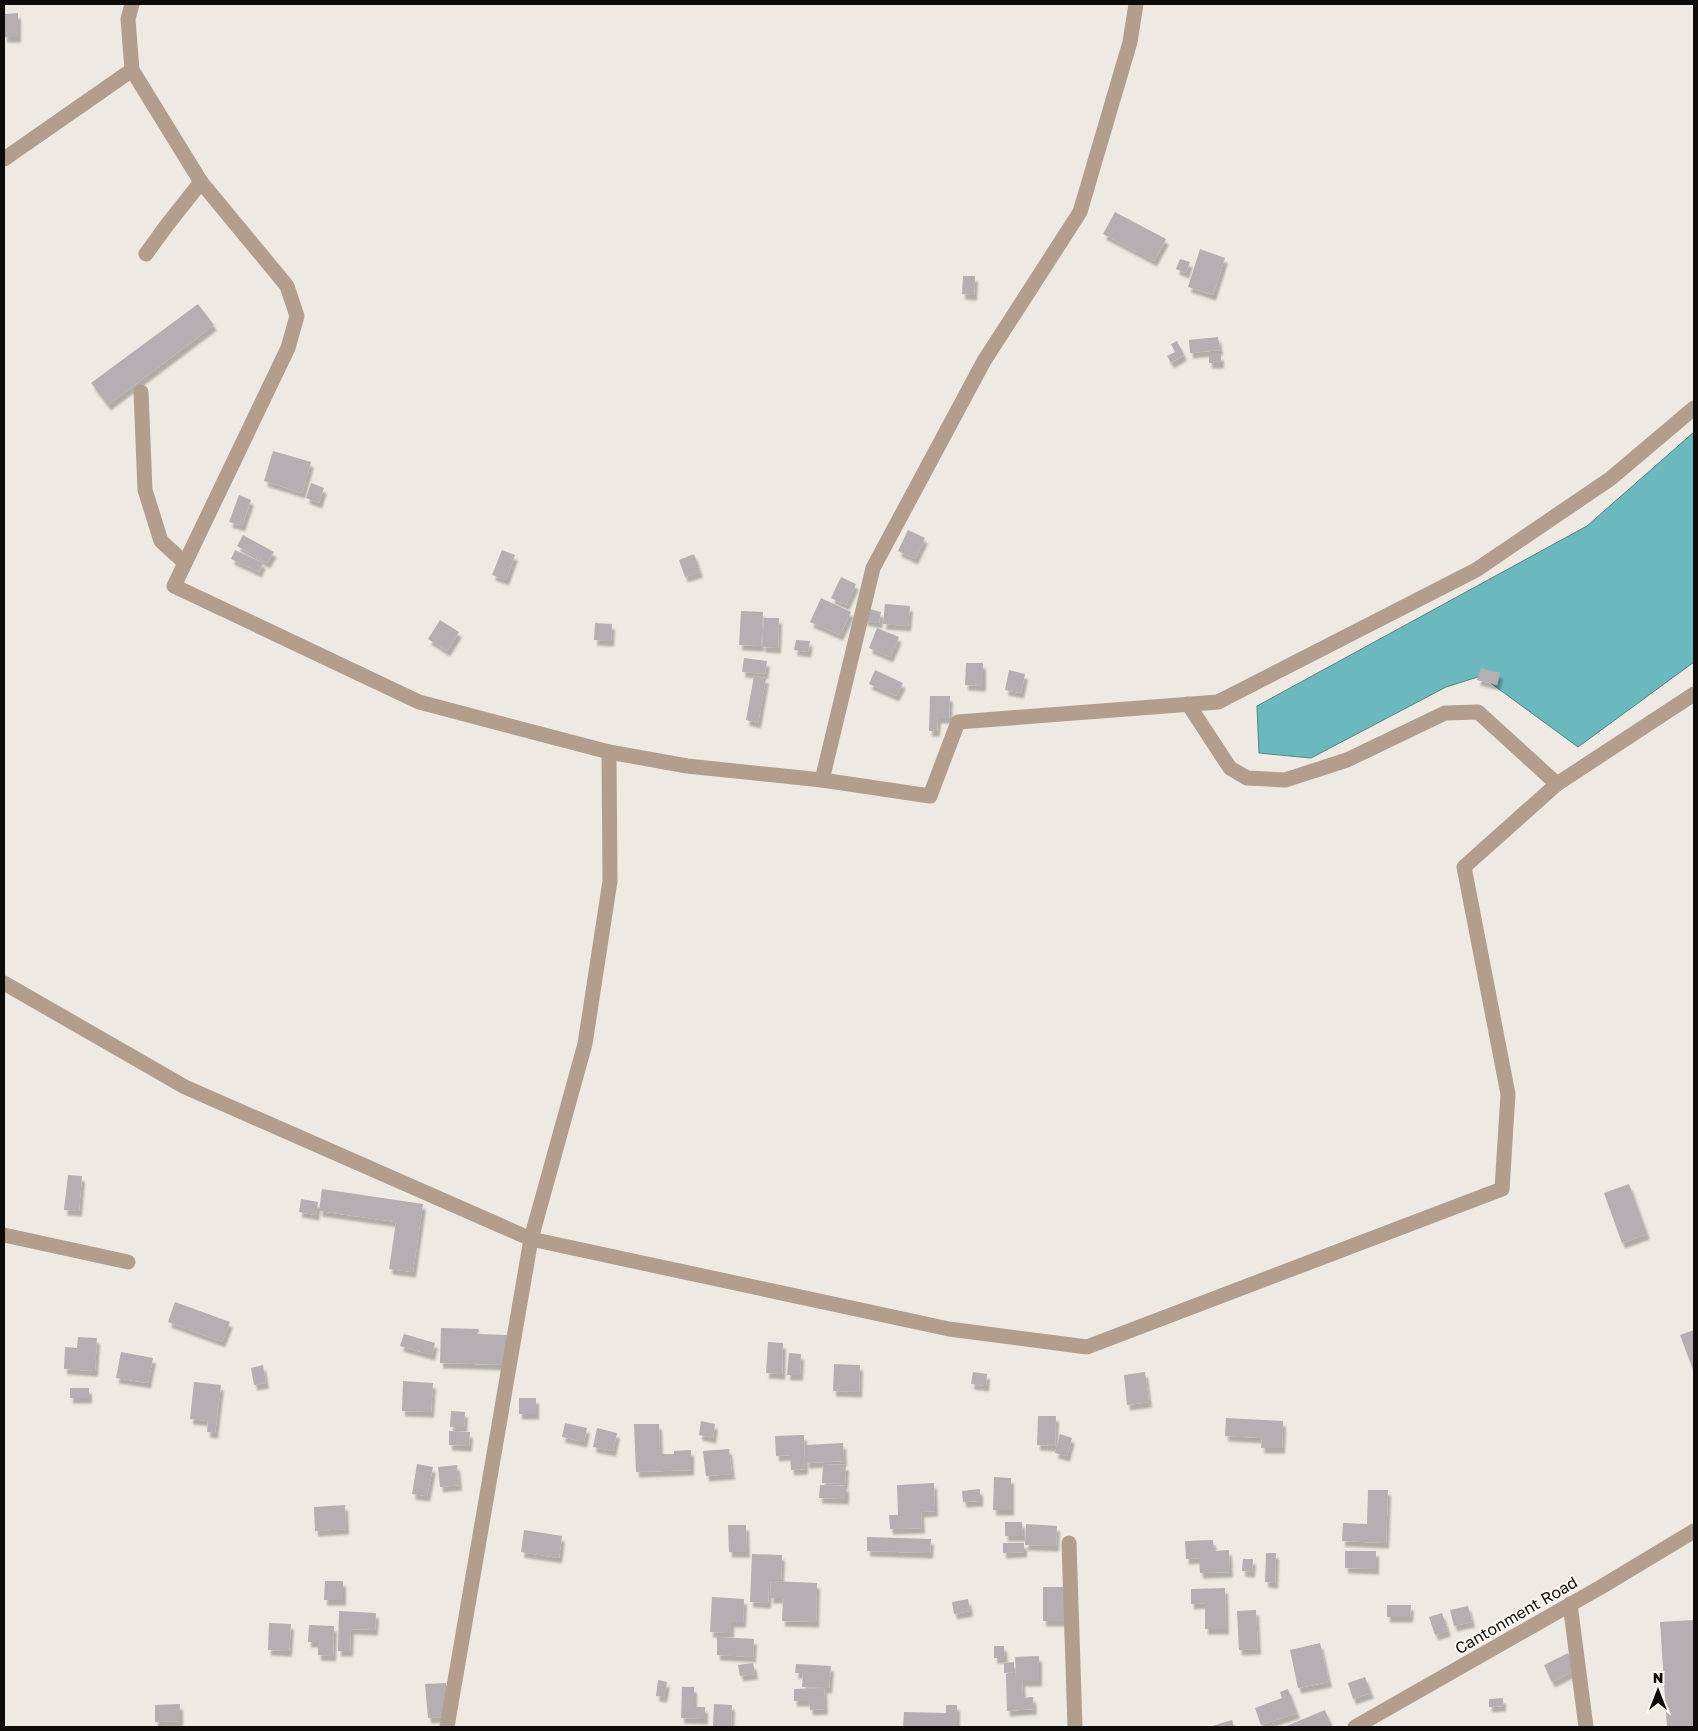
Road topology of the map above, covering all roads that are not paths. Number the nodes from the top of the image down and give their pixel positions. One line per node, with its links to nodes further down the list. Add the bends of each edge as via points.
1 (132, 4): 3 (street, via 128,19)
2 (1136, 4): 13 (street, via 1130,42 1080,212 984,361 873,568)
3 (132, 70): 4 (street); 5 (street)
4 (4, 159)
5 (201, 182): 6 (street); 9 (street, via 287,286 297,316 288,348)
6 (146, 254)
7 (141, 392): 9 (street, via 145,490 161,541)
8 (1694, 408): 11 (street, via 1610,479 1476,570 1218,702)
9 (185, 563): 12 (street, via 174,586 419,702)
10 (1694, 694): 14 (street)
11 (1188, 704): 13 (street, via 958,722 930,796); 14 (street, via 1230,768 1247,778 1285,780 1347,760 1445,713 1478,712)
12 (609, 752): 13 (street, via 687,766); 17 (street, via 610,880 585,1044)
13 (822, 780)
14 (1557, 784): 17 (street, via 1464,867 1508,1094 1502,1189 1086,1348 949,1329)
15 (4, 983): 17 (street, via 185,1087)
16 (4, 1235): 18 (street)
17 (532, 1239): 22 (street)
18 (128, 1262)
19 (1694, 1531): 21 (street, Cantonment Road)
20 (1069, 1543): 23 (street)
21 (1570, 1604): 24 (street, Cantonment Road); 25 (street)
22 (447, 1727)
23 (1075, 1727)
24 (1355, 1727)
25 (1586, 1727)

